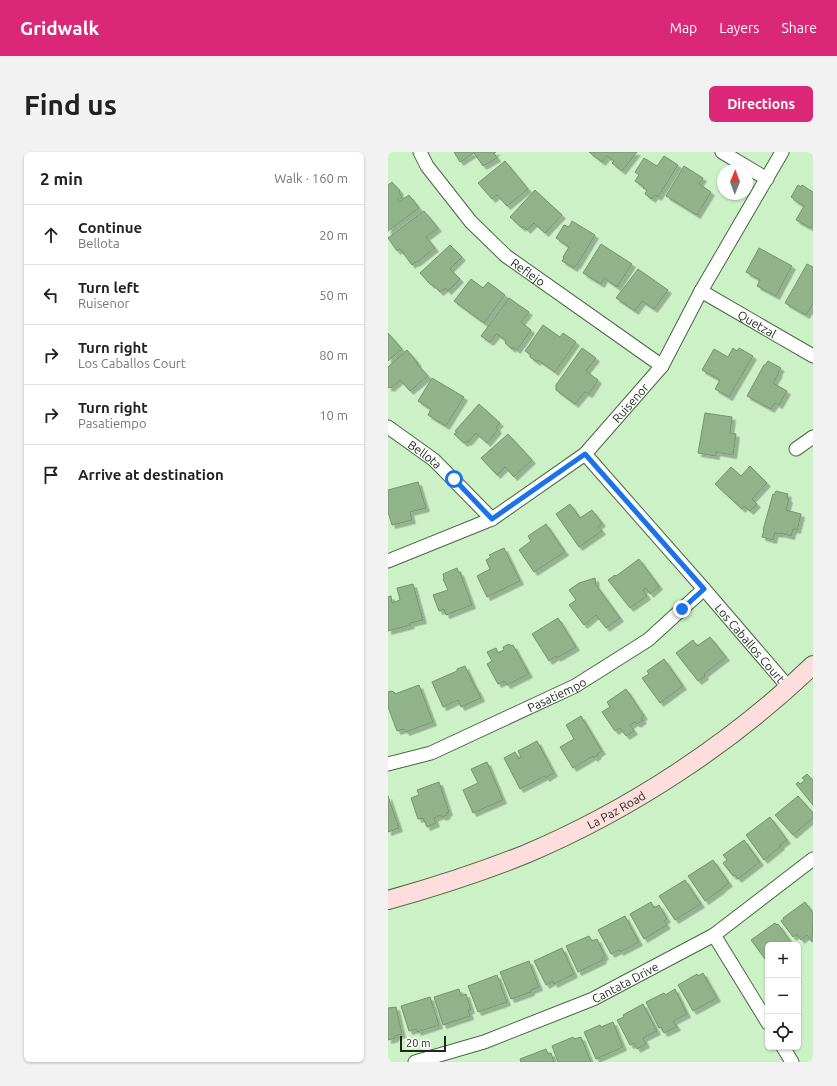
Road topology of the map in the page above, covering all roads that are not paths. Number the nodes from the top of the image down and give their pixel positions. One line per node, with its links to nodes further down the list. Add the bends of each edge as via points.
1 (420, 152): 7 (street, Reflejo, via 427,166 472,222 506,256)
2 (722, 152): 4 (street)
3 (782, 152): 4 (street, Ruisenor)
4 (767, 179): 5 (street, Ruisenor)
5 (701, 291): 6 (street, Quetzal); 7 (street, Ruisenor)
6 (813, 356)
7 (662, 366): 11 (street, Ruisenor)
8 (388, 427): 12 (street, Bellota, via 434,460)
9 (813, 436): 10 (street)
10 (796, 449)
11 (585, 454): 12 (street, Ruisenor); 14 (street, Los Caballos Court)
12 (492, 519): 13 (street, Ruisenor)
13 (388, 562)
14 (704, 589): 16 (street, Los Caballos Court); 17 (street, Pasatiempo, via 648,640 575,686 431,753)
15 (813, 665): 16 (main road, La Paz Road)
16 (789, 688): 19 (main road, La Paz Road, via 734,733 665,781 604,816 500,864)
17 (388, 764)
18 (813, 859): 20 (street, Cantata Drive)
19 (388, 900)
20 (714, 936): 21 (street); 23 (street, Cantata Drive, via 593,999 484,1042)
21 (765, 1018)
22 (785, 1050): 24 (street)
23 (415, 1062)
24 (792, 1062)

